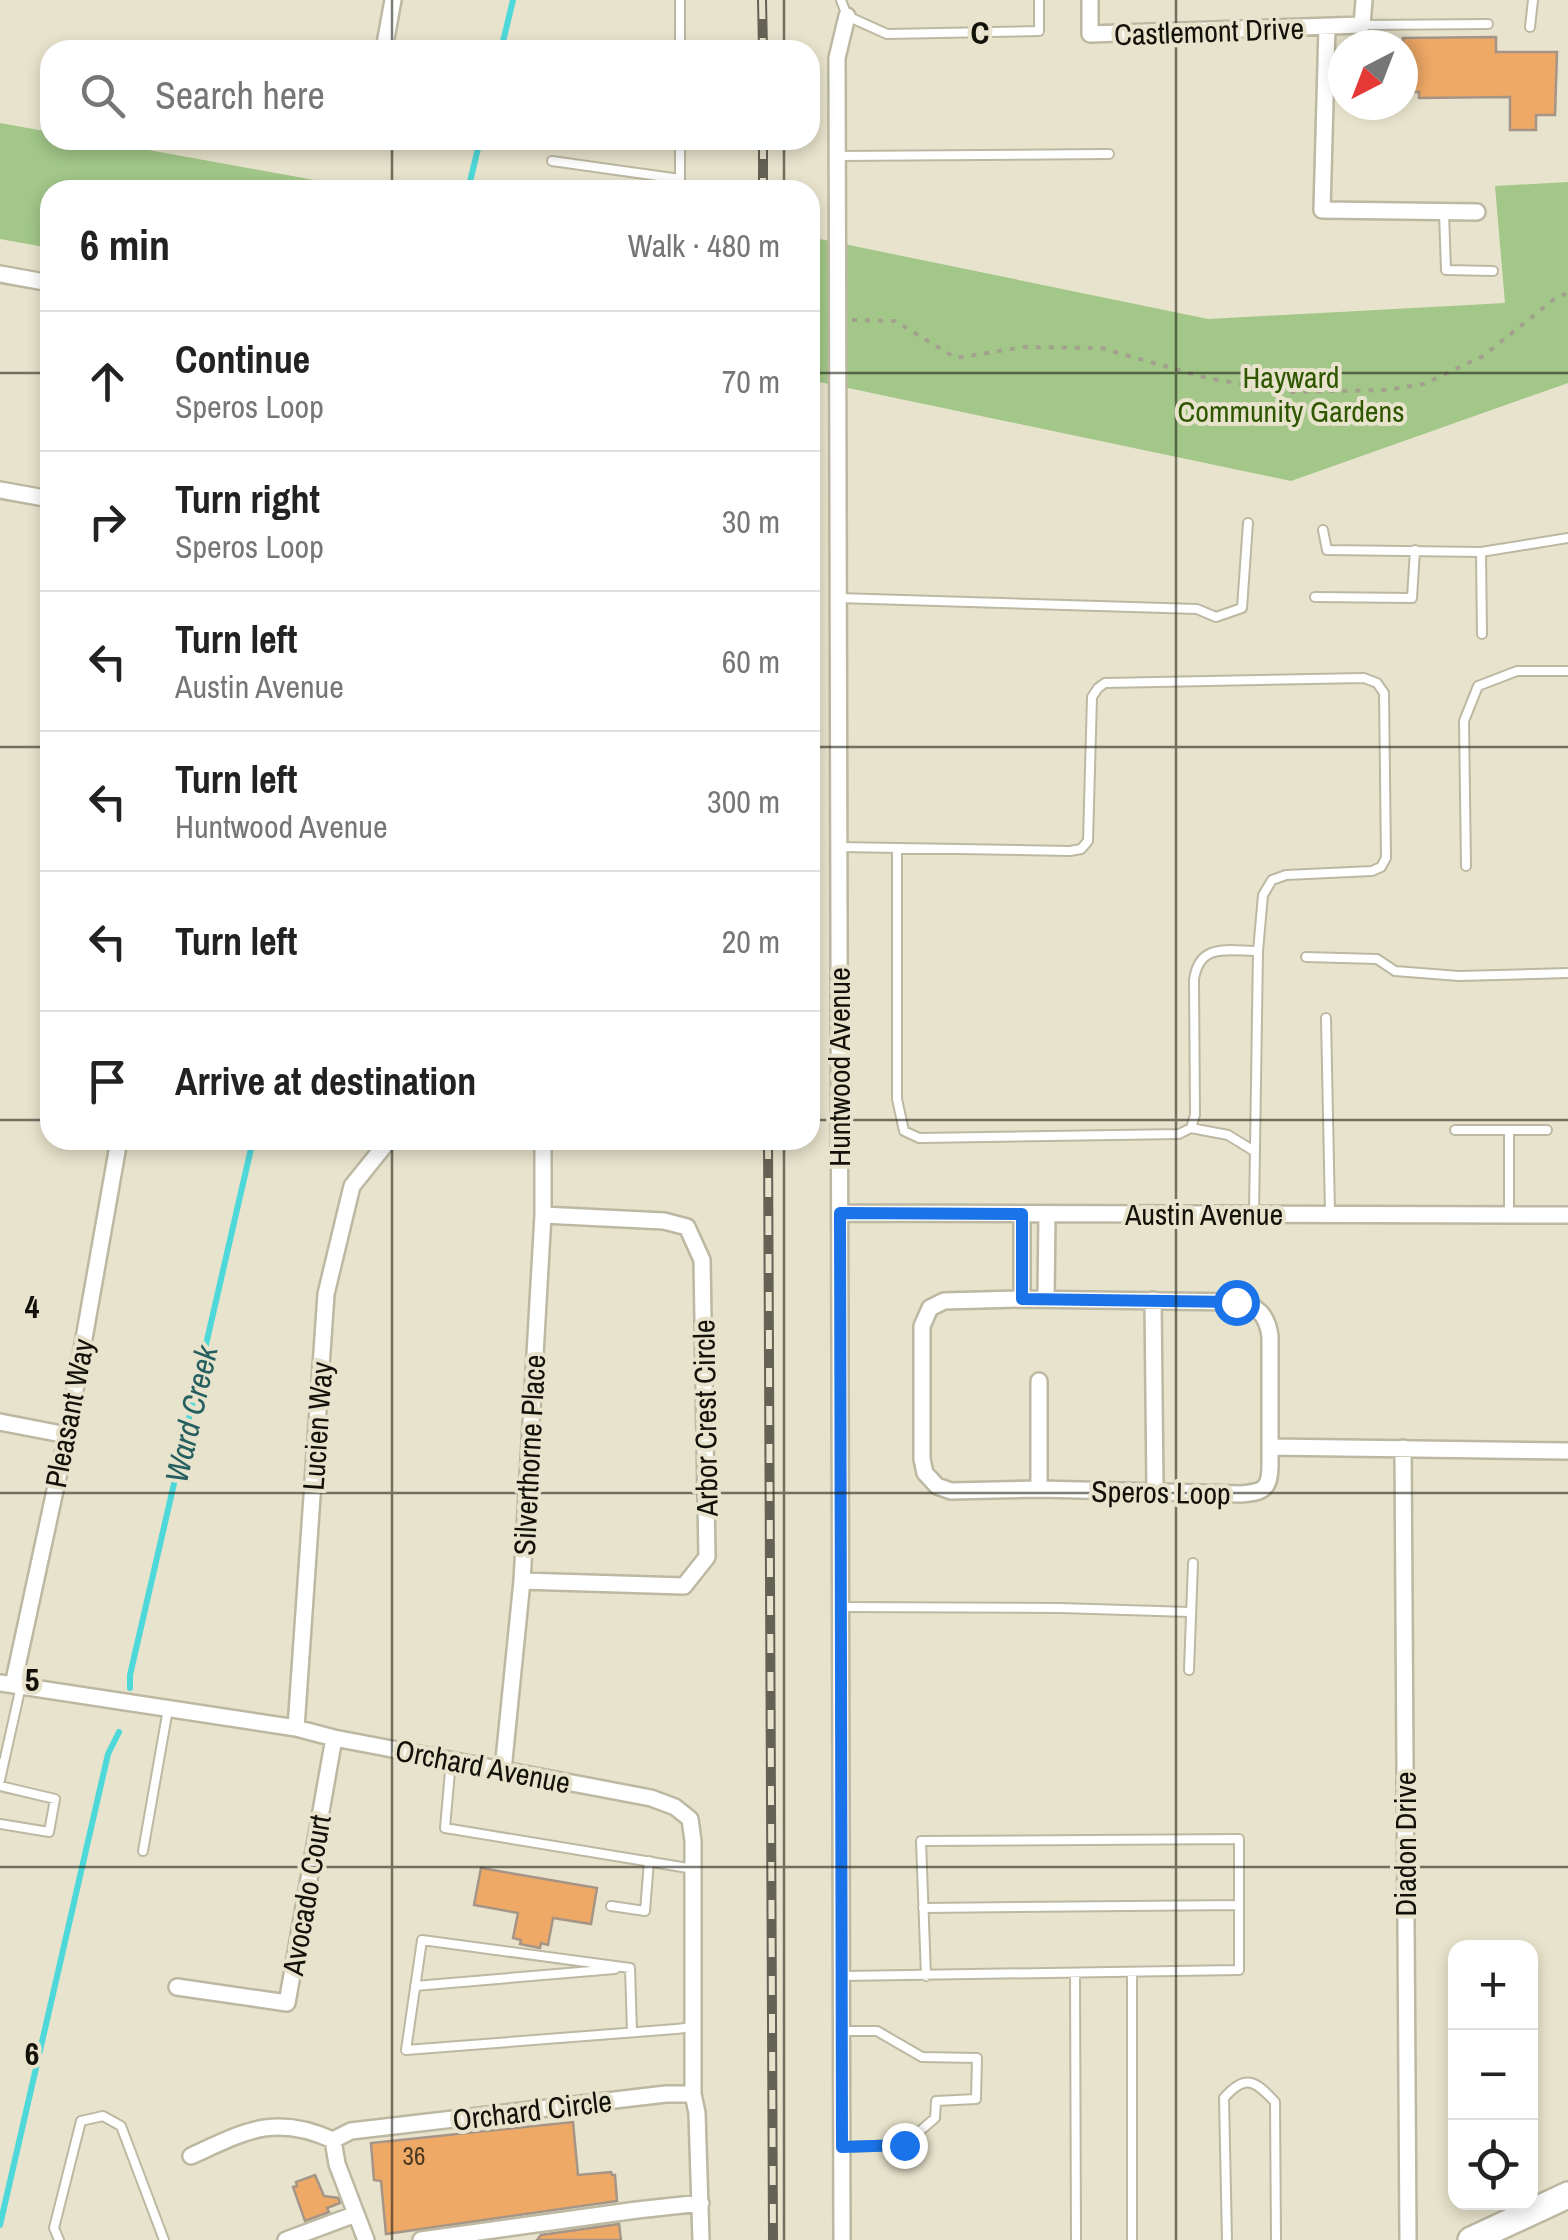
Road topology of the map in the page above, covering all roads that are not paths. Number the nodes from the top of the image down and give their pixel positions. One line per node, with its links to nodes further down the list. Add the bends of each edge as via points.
1 (393, 0): 12 (street)
2 (680, 0): 13 (lane)
3 (1039, 0): 7 (lane, via 1039,31 886,34)
4 (1090, 0): 10 (street, Castlemont Drive, via 1090,34)
5 (1364, 0): 9 (street)
6 (1533, 0): 11 (lane)
7 (844, 8): 16 (street, Huntwood Avenue)
8 (1488, 24): 9 (lane)
9 (1362, 25): 10 (street, Castlemont Drive)
10 (1327, 26): 18 (street, via 1322,210)
11 (1530, 27)
12 (385, 40)
13 (680, 40)
14 (680, 150): 17 (lane, via 680,179)
15 (1109, 154): 16 (lane)
16 (837, 156): 31 (street, Huntwood Avenue)
17 (552, 161)
18 (1444, 212): 19 (street); 20 (lane, via 1446,270)
19 (1478, 212)
20 (1493, 271)
21 (0, 274): 22 (street)
22 (40, 281)
23 (0, 490): 24 (street)
24 (40, 497)
25 (1248, 523): 31 (lane, via 1242,608 1216,617 1197,609)
26 (1322, 530): 28 (lane, via 1327,550)
27 (1568, 538): 29 (lane)
28 (1416, 550): 29 (lane); 30 (lane, via 1412,598)
29 (1481, 552): 32 (lane)
30 (1315, 597)
31 (838, 598): 34 (street, Huntwood Avenue)
32 (1482, 634)
33 (1568, 671): 36 (lane, via 1517,671 1478,686 1464,721)
34 (839, 847): 35 (lane); 49 (street, Huntwood Avenue)
35 (897, 848): 37 (lane, via 1082,849 1088,841 1092,697 1105,683 1372,680 1384,693 1386,858 1372,871 1272,880 1263,895); 41 (lane, via 897,1099 904,1131 935,1138 1179,1134)
36 (1466, 866)
37 (1258, 951): 41 (lane, via 1216,950 1196,967); 48 (lane)
38 (1306, 956): 39 (lane, via 1377,959 1395,971 1443,975)
39 (1568, 974)
40 (1326, 1018): 54 (lane)
41 (1191, 1128): 48 (lane, via 1228,1135)
42 (1456, 1130): 43 (lane)
43 (1509, 1130): 44 (lane); 55 (lane)
44 (1547, 1130)
45 (117, 1150): 62 (street, Pleasant Way)
46 (380, 1150): 75 (street, Lucien Way, via 352,1186 326,1294)
47 (544, 1150): 50 (street, Silverthorne Place)
48 (1254, 1151): 53 (lane)
49 (840, 1213): 51 (street, Austin Avenue); 70 (street, Huntwood Avenue)
50 (544, 1214): 69 (street, Silverthorne Place); 69 (street, Arbor Crest Circle, via 687,1228 702,1260 707,1557 684,1586)
51 (1022, 1214): 52 (street, Austin Avenue); 57 (street)
52 (1047, 1214): 53 (street, Austin Avenue); 58 (street)
53 (1254, 1214): 54 (street, Austin Avenue)
54 (1330, 1214): 55 (street, Austin Avenue)
55 (1509, 1214): 56 (street, Austin Avenue)
56 (1568, 1215)
57 (1022, 1299): 58 (street, Speros Loop); 66 (street, Speros Loop, via 944,1301 930,1308 922,1326 922,1460 937,1486 951,1491)
58 (1046, 1300): 59 (street, Speros Loop)
59 (1153, 1300): 63 (street, Speros Loop, via 1236,1302 1262,1311 1270,1336); 67 (street)
60 (1038, 1382): 66 (street)
61 (0, 1422): 62 (street)
62 (67, 1435): 73 (street, Pleasant Way)
63 (1270, 1446): 64 (street); 67 (street, Speros Loop, via 1270,1480 1257,1492)
64 (1403, 1448): 65 (street); 118 (street, Diadon Drive)
65 (1568, 1451)
66 (1038, 1489): 67 (street, Speros Loop)
67 (1155, 1491)
68 (1192, 1563): 71 (lane)
69 (522, 1581): 81 (street, Silverthorne Place)
70 (840, 1608): 71 (lane); 93 (street, Huntwood Avenue)
71 (1190, 1612): 72 (lane)
72 (1189, 1670)
73 (11, 1685): 74 (street, Orchard Avenue); 76 (lane)
74 (168, 1709): 75 (street, Orchard Avenue); 84 (lane)
75 (296, 1728): 78 (street, Orchard Avenue)
76 (10, 1734): 77 (lane); 80 (lane)
77 (0, 1736)
78 (334, 1738): 79 (street, Orchard Avenue); 96 (street, Avocado Court, via 286,2003)
79 (451, 1760): 81 (street, Orchard Avenue); 85 (lane, via 446,1828)
80 (2, 1762): 82 (lane)
81 (504, 1770): 86 (street, Orchard Avenue, via 675,1807 690,1820)
82 (0, 1783): 83 (lane, via 56,1798 49,1832)
83 (0, 1824)
84 (144, 1851)
85 (649, 1860): 86 (lane); 88 (lane, via 645,1912)
86 (694, 1869): 97 (street, Orchard Avenue)
87 (1239, 1905): 89 (lane); 89 (lane, via 1239,1840 920,1841); 91 (lane, via 1239,1970)
88 (611, 1906)
89 (924, 1908): 94 (lane)
90 (630, 1968): 95 (lane); 95 (lane, via 422,1940); 99 (lane)
91 (1132, 1972): 92 (lane); 115 (lane)
92 (1076, 1973): 94 (lane); 114 (lane)
93 (841, 1976): 94 (lane); 98 (street, Huntwood Avenue)
94 (926, 1976)
95 (416, 1986): 99 (lane, via 406,2050)
96 (177, 1987)
97 (694, 2027): 99 (lane); 100 (street, Orchard Avenue)
98 (842, 2031): 102 (street, Huntwood Avenue); 102 (lane, via 877,2031 922,2057 977,2058 976,2099 936,2101 935,2118 904,2145)
99 (632, 2032)
100 (693, 2094): 101 (street, Orchard Circle, via 352,2131); 105 (street)
101 (333, 2140): 103 (street, via 270,2125); 106 (street)
102 (842, 2147): 113 (street, Huntwood Avenue)
103 (190, 2156)
104 (1568, 2194): 119 (main road)
105 (701, 2203): 111 (street); 112 (street)
106 (356, 2214): 109 (street); 110 (street)
107 (59, 2240): 108 (lane, via 54,2228 82,2121 102,2116 122,2126)
108 (164, 2240)
109 (286, 2240)
110 (366, 2240)
111 (422, 2240)
112 (701, 2240)
113 (842, 2240)
114 (1076, 2240)
115 (1132, 2240)
116 (1227, 2240): 117 (lane, via 1224,2098 1247,2082 1275,2102)
117 (1276, 2240)
118 (1408, 2240)
119 (1471, 2240)

